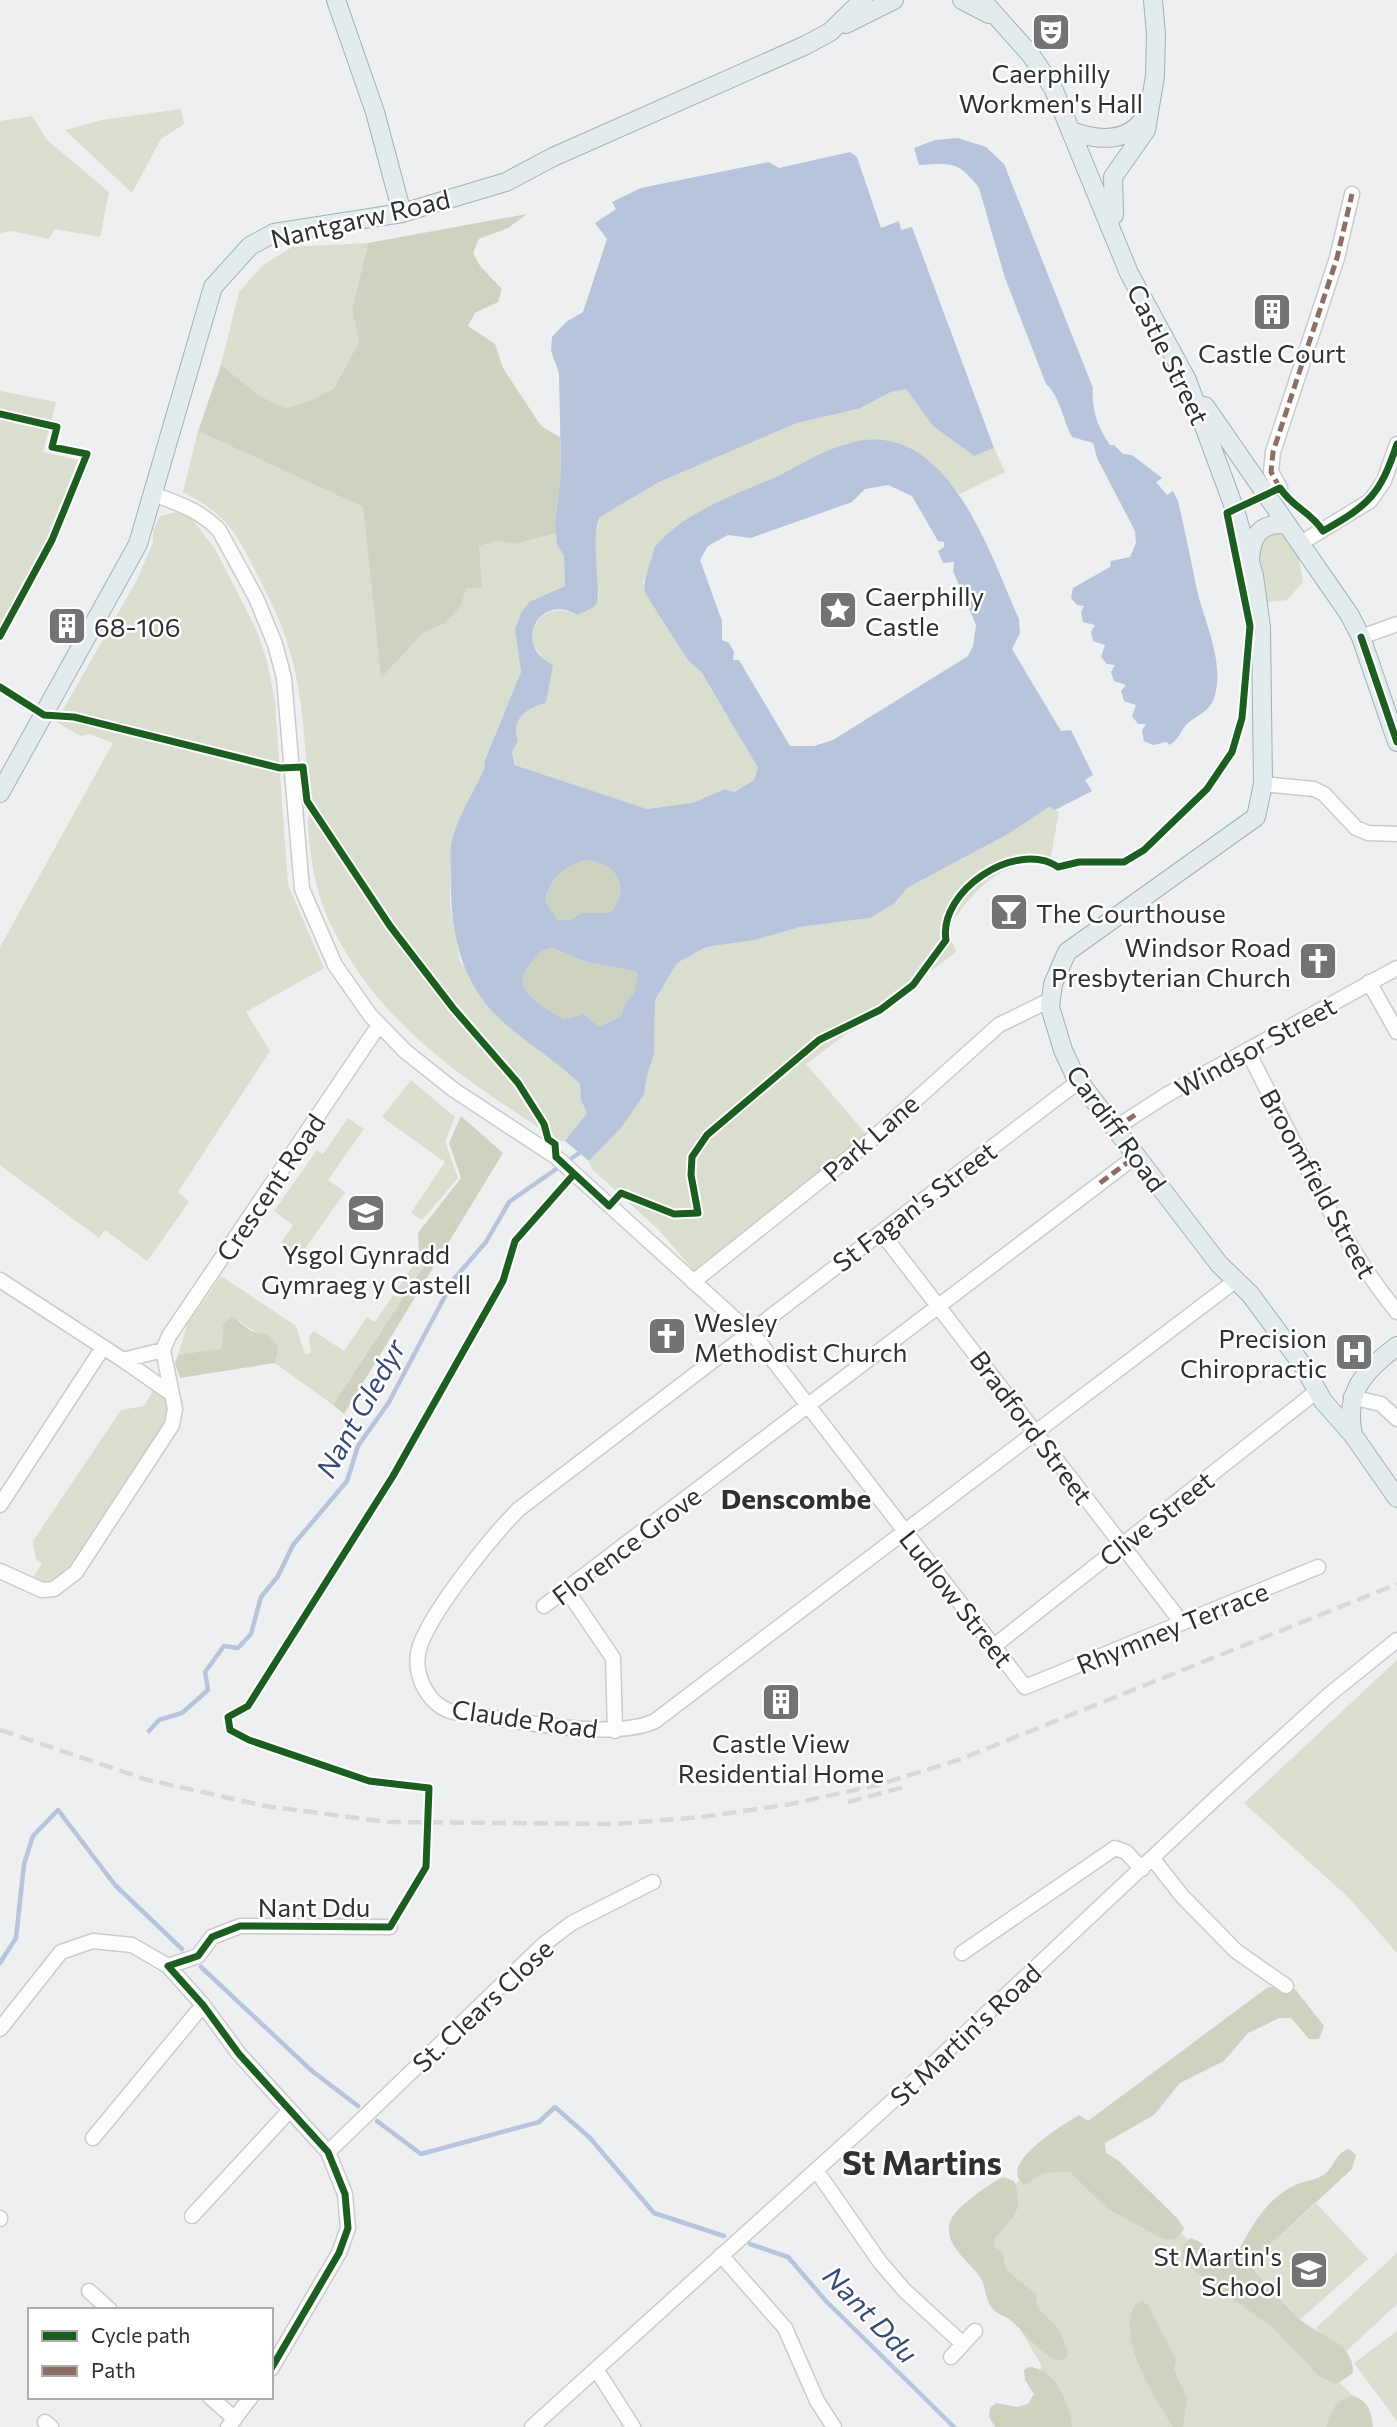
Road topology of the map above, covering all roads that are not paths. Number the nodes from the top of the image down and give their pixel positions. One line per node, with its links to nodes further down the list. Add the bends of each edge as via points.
1 (336, 0): 12 (main road, via 375,112)
2 (962, 0): 7 (main road)
3 (982, 0): 7 (main road, Castle Street)
4 (1153, 0): 9 (main road, via 1156,34)
5 (862, 1): 8 (main road, Nantgarw Road)
6 (890, 2): 8 (main road)
7 (1001, 21): 10 (main road, Castle Street, via 1044,73)
8 (830, 32): 12 (main road, Nantgarw Road, via 506,182)
9 (1150, 110): 10 (main road, via 1123,135 1104,139); 13 (main road, via 1142,137 1113,177)
10 (1074, 132): 13 (main road, Castle Street)
11 (1352, 194): 16 (street, via 1337,258 1273,452 1271,472)
12 (402, 213): 17 (main road, Nantgarw Road, via 274,233 250,246 229,267 213,287)
13 (1117, 238): 14 (main road, Castle Street, via 1150,317)
14 (1187, 380): 18 (main road); 20 (main road, Castle Street)
15 (1397, 444): 19 (street, via 1384,481 1370,501)
16 (1280, 488)
17 (153, 494): 25 (main road, Nantgarw Road, via 138,544); 30 (street, via 181,502 219,530 256,598 284,678 302,889 335,965)
18 (1287, 524): 19 (main road); 20 (main road, via 1256,532)
19 (1301, 543): 22 (main road)
20 (1250, 561): 24 (main road, Castle Street, via 1261,627)
21 (1397, 624): 22 (street)
22 (1361, 637): 23 (main road)
23 (1397, 742)
24 (1263, 784): 26 (street, via 1314,789 1356,828); 29 (main road, Cardiff Road, via 1259,811 1248,826 1067,953)
25 (0, 793)
26 (1397, 834)
27 (1397, 968): 28 (street, Windsor Street)
28 (1369, 982): 31 (street); 32 (street, Windsor Street)
29 (1050, 1000): 33 (main road, Cardiff Road, via 1059,1040); 39 (street, Park Lane, via 999,1025 871,1140)
30 (379, 1025): 39 (street, Ludlow Street, via 454,1090 556,1157); 45 (street, Crescent Road)
31 (1397, 1032)
32 (1247, 1050): 34 (street, Windsor Street); 41 (street, Broomfield Street, via 1349,1244)
33 (1079, 1081): 34 (main road, Cardiff Road); 36 (street, St Fagan's Street)
34 (1115, 1128): 35 (main road, Cardiff Road)
35 (1136, 1156): 38 (main road, Cardiff Road); 40 (street, Florence Grove)
36 (881, 1232): 40 (street, Bradford Street); 42 (street, St Fagan's Street)
37 (0, 1280): 44 (street)
38 (1235, 1280): 47 (main road, Cardiff Road, via 1304,1367); 52 (street, Claude Road)
39 (693, 1282): 42 (street, Ludlow Street)
40 (938, 1305): 50 (street, Florence Grove); 52 (street, Bradford Street)
41 (1397, 1312)
42 (750, 1331): 50 (street, Ludlow Street); 66 (street, Claude Road, via 519,1509 492,1540 419,1646 421,1681 427,1694 446,1710)
43 (1397, 1346): 49 (main road, via 1381,1358)
44 (102, 1349): 46 (street); 55 (street)
45 (163, 1350): 46 (street); 48 (street)
46 (123, 1360): 48 (street)
47 (1317, 1391): 49 (main road); 53 (main road, Cardiff Road); 57 (street, Clive Street)
48 (169, 1392): 59 (street, via 175,1409 172,1425 76,1572 65,1583 42,1590)
49 (1351, 1396): 51 (street, via 1381,1404); 53 (main road)
50 (808, 1405): 56 (street, Ludlow Street); 60 (street, Florence Grove)
51 (1397, 1419)
52 (1034, 1431): 56 (street, Claude Road); 57 (street, Bradford Street)
53 (1353, 1435): 54 (main road, Cardiff Road)
54 (1397, 1498)
55 (0, 1505)
56 (905, 1531): 64 (street, Ludlow Street); 66 (street, Claude Road, via 666,1713 636,1728)
57 (1122, 1545): 62 (street, Bradford Street); 64 (street, Clive Street)
58 (1318, 1567): 62 (street, Rhymney Terrace)
59 (0, 1571)
60 (566, 1590): 61 (street, Florence Grove); 66 (street, via 613,1658)
61 (544, 1606)
62 (1182, 1623): 65 (street, Rhymney Terrace)
63 (1397, 1640): 67 (street, St Martin's Road, via 1271,1748)
64 (995, 1646): 65 (street, Ludlow Street)
65 (1025, 1687)
66 (615, 1731)
67 (1148, 1864): 70 (street, via 1115,1848); 72 (street, via 1236,1951); 78 (street, St Martin's Road)
68 (653, 1882): 77 (street, St. Clears Close, via 572,1923 544,1944)
69 (390, 1927): 71 (street, Nant Ddu, via 240,1926 212,1937 198,1956)
70 (962, 1953)
71 (168, 1966): 73 (street); 74 (street, via 132,1945 93,1941 61,1952)
72 (1286, 1986)
73 (203, 2005): 75 (street, via 239,2054); 76 (street)
74 (0, 2029)
75 (290, 2110): 77 (street); 79 (street)
76 (93, 2138)
77 (328, 2152): 86 (street, via 345,2194 348,2228 333,2264)
78 (816, 2170): 80 (street, St Martin's Road); 84 (street, via 880,2262)
79 (192, 2216)
80 (721, 2255): 87 (street, St Martin's Road); 93 (street, via 785,2328 817,2401)
81 (89, 2291): 82 (street)
82 (108, 2308)
83 (975, 2331): 84 (street)
84 (963, 2344): 85 (street)
85 (951, 2357)
86 (273, 2367)
87 (596, 2369): 91 (street, St Martin's Road); 92 (street)
88 (212, 2399): 90 (street)
89 (250, 2399): 90 (street)
90 (232, 2423)
91 (532, 2427)
92 (633, 2427)
93 (834, 2427)

